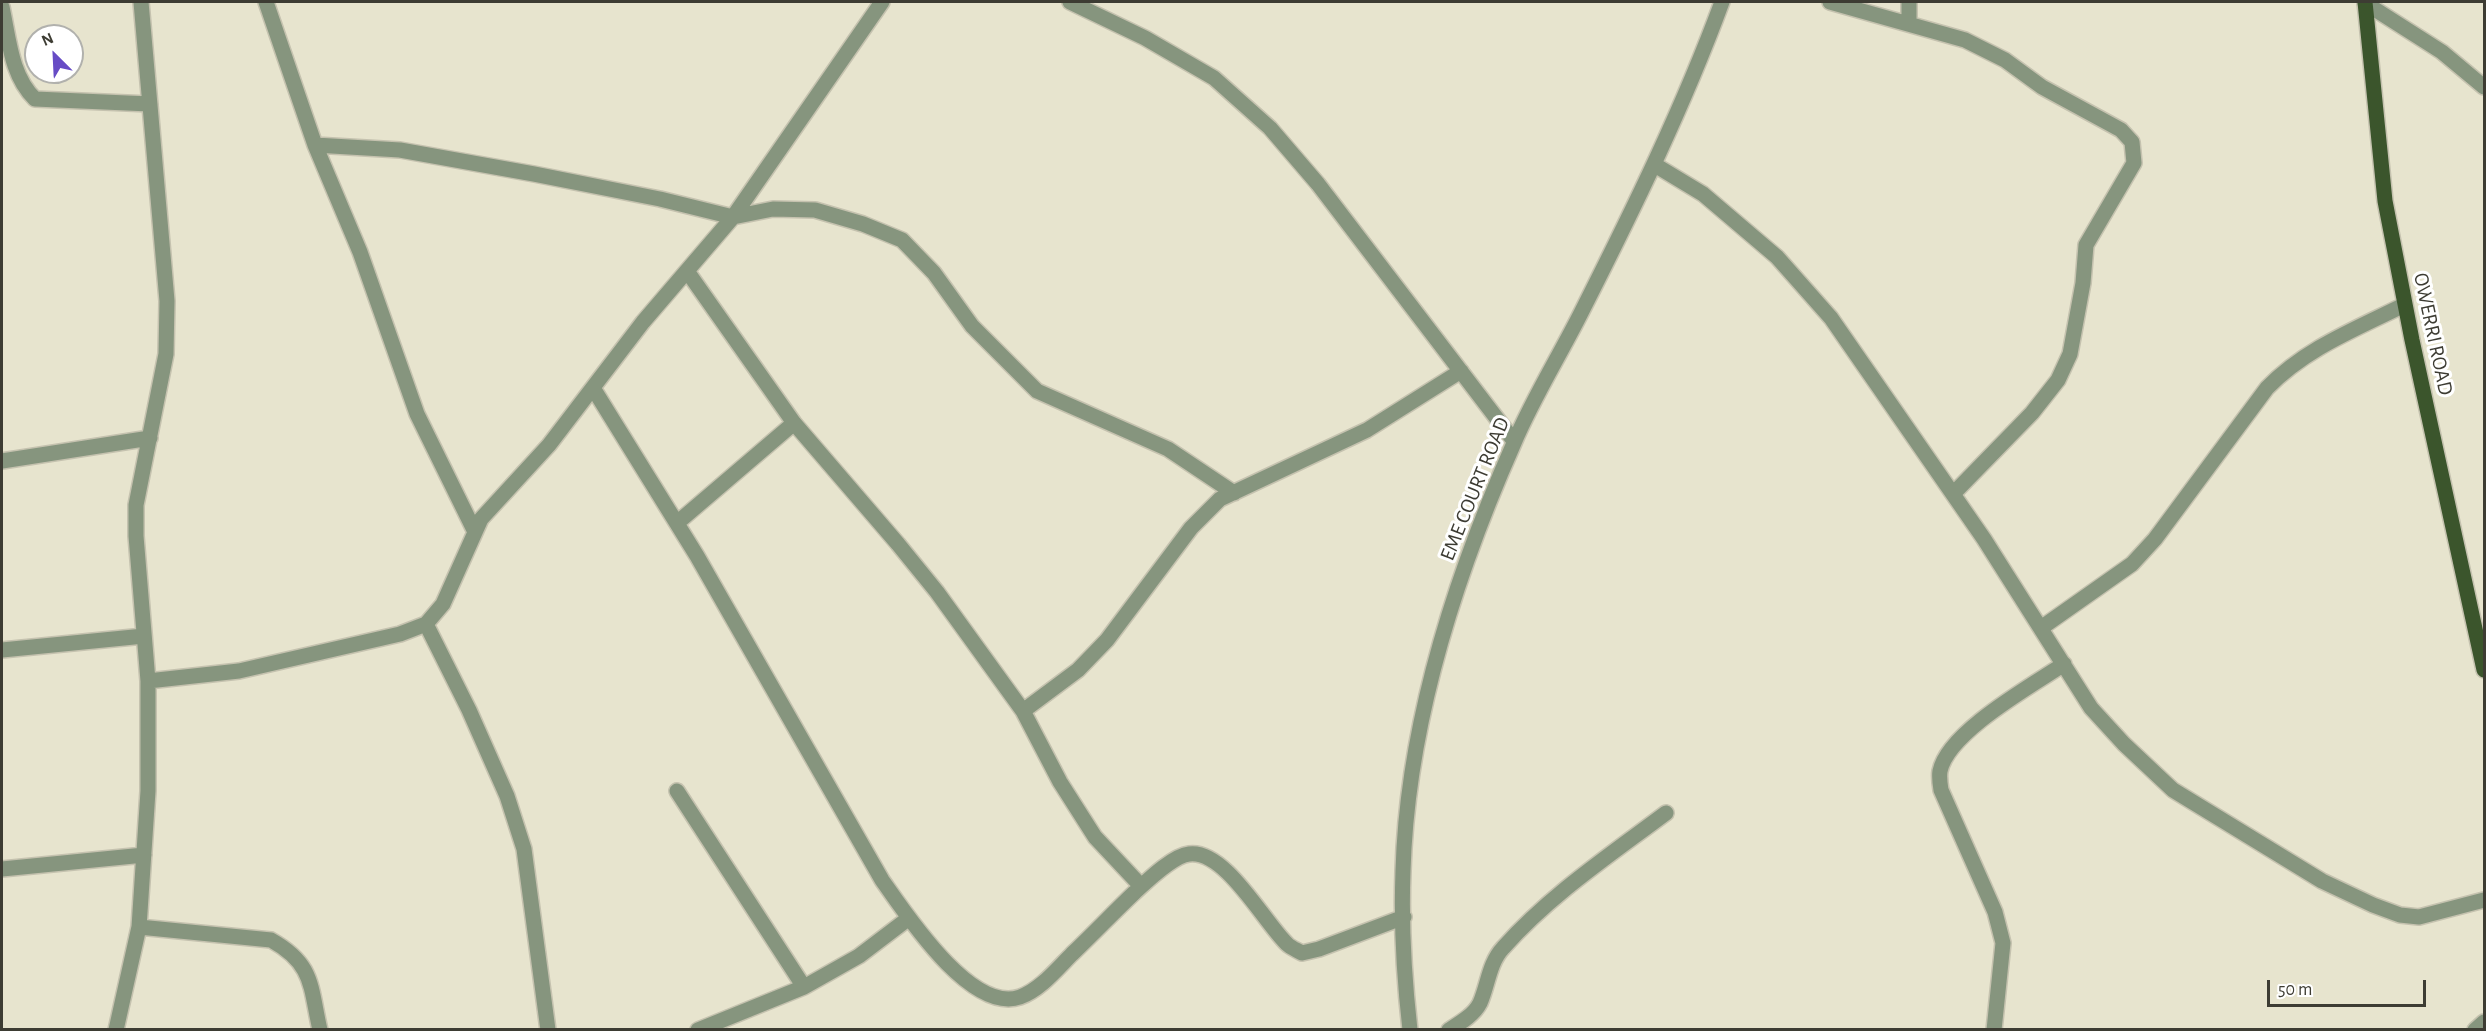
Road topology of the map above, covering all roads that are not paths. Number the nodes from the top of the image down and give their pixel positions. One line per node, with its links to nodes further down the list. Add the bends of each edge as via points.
1 (141, 2): 12 (street)
2 (266, 2): 13 (street)
3 (882, 2): 15 (street)
4 (1070, 2): 18 (street, via 1145,38 1214,78 1270,128 1318,184)
5 (1722, 2): 14 (street, EME COURT ROAD)
6 (1830, 2): 10 (street)
7 (1909, 2): 10 (street)
8 (2365, 2): 11 (street); 17 (main road, OWERRI ROAD, via 2385,201)
9 (2, 7): 12 (street, via 17,72 35,99)
10 (1909, 22): 25 (street, via 1965,40 2005,60 2042,87 2121,130 2132,142 2134,163 2086,245 2070,354 2058,380 2032,413)
11 (2482, 82)
12 (150, 104): 21 (street, via 166,354)
13 (315, 145): 15 (street, via 400,150 660,199); 27 (street, via 360,252 417,414)
14 (1655, 165): 22 (street, EME COURT ROAD); 25 (street, via 1703,194 1777,257 1831,318)
15 (733, 218): 16 (street); 24 (street, via 773,209 815,210 902,240 934,273 972,326 1037,391 1168,449)
16 (687, 271): 19 (street); 20 (street)
17 (2404, 305): 29 (street, via 2316,348 2283,372 2132,564); 33 (main road, OWERRI ROAD)
18 (1461, 372): 22 (street); 24 (street, via 1367,430)
19 (593, 388): 26 (street); 27 (street, via 549,445 486,512)
20 (794, 423): 26 (street); 35 (street, via 898,544)
21 (150, 438): 23 (street); 30 (street, via 136,505)
22 (1514, 441): 42 (street, EME COURT ROAD, via 1447,618 1430,684 1412,776 1403,870)
23 (2, 461)
24 (1234, 494): 35 (street, via 1220,499 1191,528 1107,640 1078,670)
25 (1953, 494): 29 (street)
26 (677, 524): 43 (street, via 882,880)
27 (475, 532): 28 (street, via 443,604)
28 (426, 624): 34 (street, via 400,634 239,671); 49 (street, via 507,796 524,849)
29 (2041, 628): 32 (street)
30 (144, 636): 31 (street); 34 (street)
31 (2, 650)
32 (2064, 664): 41 (street, via 2091,708 2173,790 2322,880 2400,915 2420,917); 53 (street, via 1977,722 1946,756 1939,772 1941,790 1995,912 2003,943)
33 (2484, 670)
34 (148, 681): 38 (street)
35 (1023, 711): 40 (street, via 1060,782 1095,837)
36 (677, 791): 45 (street)
37 (1666, 813): 52 (street, via 1578,879 1520,929 1500,951 1480,1004)
38 (144, 855): 39 (street); 44 (street)
39 (2, 869)
40 (1141, 886): 42 (street, via 1171,862 1189,854 1208,858 1236,880 1287,945 1302,953 1320,950); 43 (street, via 1044,981 1022,997 1005,1000 988,995 954,971)
41 (2484, 900)
42 (1404, 917): 51 (street, EME COURT ROAD)
43 (909, 918): 45 (street, via 859,956)
44 (139, 927): 47 (street); 48 (street, via 271,940 289,950 306,969)
45 (804, 987): 50 (street)
46 (2484, 1022): 54 (street)
47 (116, 1029)
48 (320, 1029)
49 (548, 1029)
50 (698, 1029)
51 (1410, 1029)
52 (1449, 1029)
53 (1994, 1029)
54 (2475, 1029)

